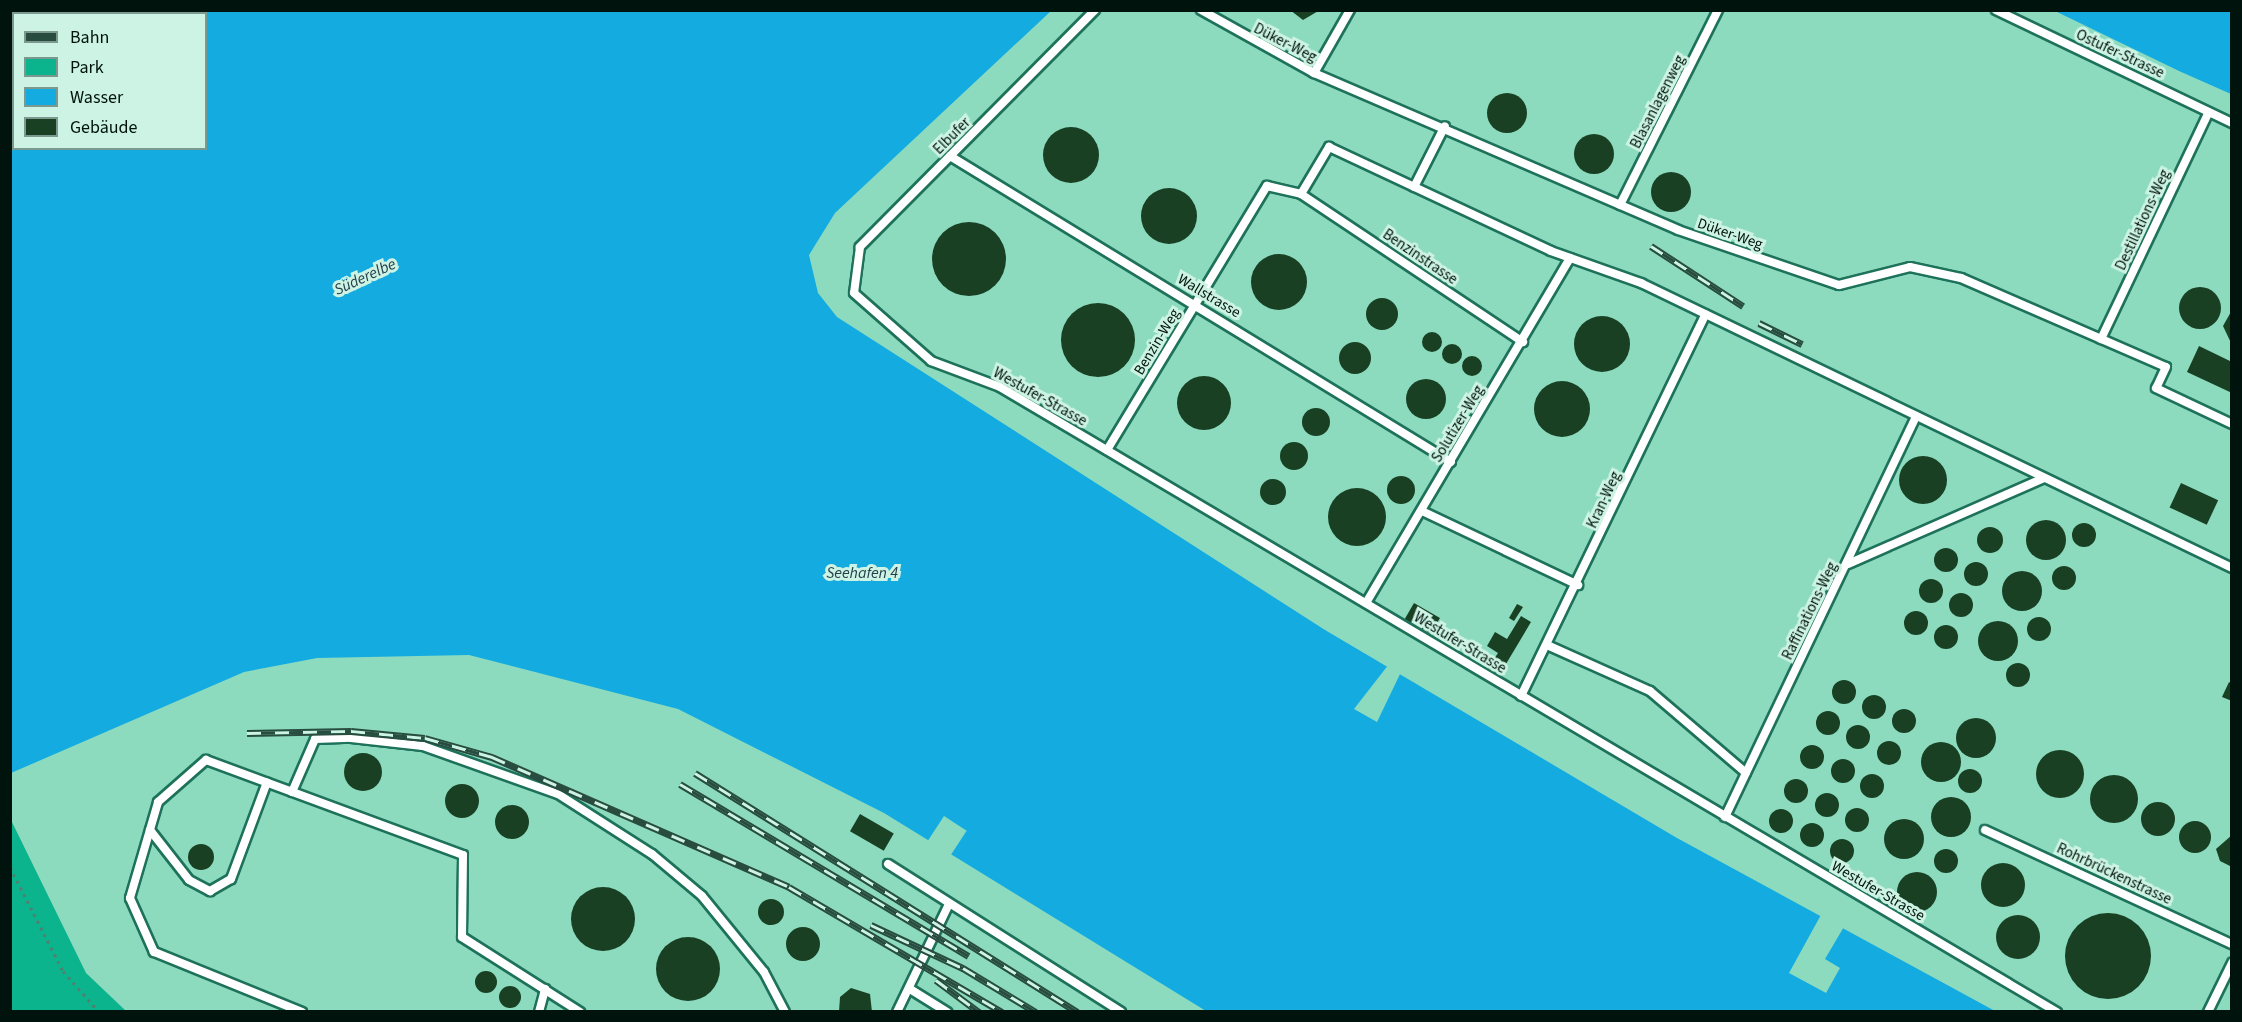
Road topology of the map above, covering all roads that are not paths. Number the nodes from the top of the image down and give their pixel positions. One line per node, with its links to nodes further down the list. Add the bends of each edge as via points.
1 (1095, 10): 10 (lane, Elbufer)
2 (1201, 10): 6 (lane, Düker-Weg)
3 (1350, 10): 6 (lane)
4 (1718, 10): 13 (lane, Blasanlagenweg)
5 (1996, 10): 7 (lane, Ostufer-Strasse)
6 (1314, 73): 9 (lane, Düker-Weg)
7 (2209, 112): 8 (lane, Ostufer-Strasse); 18 (lane, Destillations-Weg)
8 (2232, 123)
9 (1445, 126): 11 (lane); 13 (lane, Düker-Weg)
10 (950, 156): 15 (lane, Elbufer, via 860,247); 16 (lane, Wallstrasse)
11 (1414, 187): 12 (lane, via 1329,147); 14 (lane)
12 (1301, 194): 16 (lane, Benzin-Weg, via 1267,186); 19 (lane, Benzinstrasse)
13 (1620, 205): 18 (lane, Düker-Weg, via 1839,285 1910,267 1960,278)
14 (1570, 258): 17 (lane); 19 (lane, Solutizer-Weg)
15 (854, 293): 22 (lane, Westufer-Strasse, via 931,361 1000,387)
16 (1196, 303): 22 (lane, Benzin-Weg); 23 (lane, Wallstrasse)
17 (1706, 315): 20 (lane); 28 (lane, Kran-Weg)
18 (2101, 339): 21 (lane, Düker-Weg, via 2166,367 2156,388)
19 (1523, 342): 23 (lane, Solutizer-Weg)
20 (1916, 416): 24 (lane); 26 (lane, Raffinations-Weg)
21 (2232, 424)
22 (1107, 450): 29 (lane, Westufer-Strasse)
23 (1451, 462): 25 (lane, Solutizer-Weg)
24 (2044, 478): 26 (lane); 27 (lane)
25 (1422, 511): 28 (lane); 29 (lane, Solutizer-Weg)
26 (1848, 564): 32 (lane, Raffinations-Weg)
27 (2232, 568)
28 (1578, 585): 30 (lane, Kran-Weg)
29 (1366, 603): 31 (lane, Westufer-Strasse)
30 (1547, 645): 31 (lane, Kran-Weg); 32 (lane, via 1650,691)
31 (1521, 696): 35 (lane, Westufer-Strasse)
32 (1746, 773): 35 (lane, Raffinations-Weg)
33 (267, 782): 34 (lane); 36 (lane, via 206,760 158,802); 36 (lane, via 231,879 210,891 189,880)
34 (292, 792): 42 (lane, via 462,855 462,937); 47 (lane, via 315,739 351,738 423,746 558,794 652,854 702,896 764,972)
35 (1725, 817): 51 (lane, Westufer-Strasse)
36 (150, 830): 44 (lane, via 130,898 154,952)
37 (1985, 830): 40 (lane, Rohrbrückenstrasse)
38 (888, 864): 39 (lane)
39 (949, 904): 43 (lane); 50 (lane)
40 (2232, 944)
41 (2232, 963): 52 (lane)
42 (545, 989): 45 (lane); 46 (lane)
43 (909, 989): 48 (lane); 49 (lane)
44 (302, 1011)
45 (539, 1011)
46 (580, 1011)
47 (785, 1011)
48 (897, 1011)
49 (947, 1011)
50 (1121, 1011)
51 (2057, 1011)
52 (2208, 1011)

